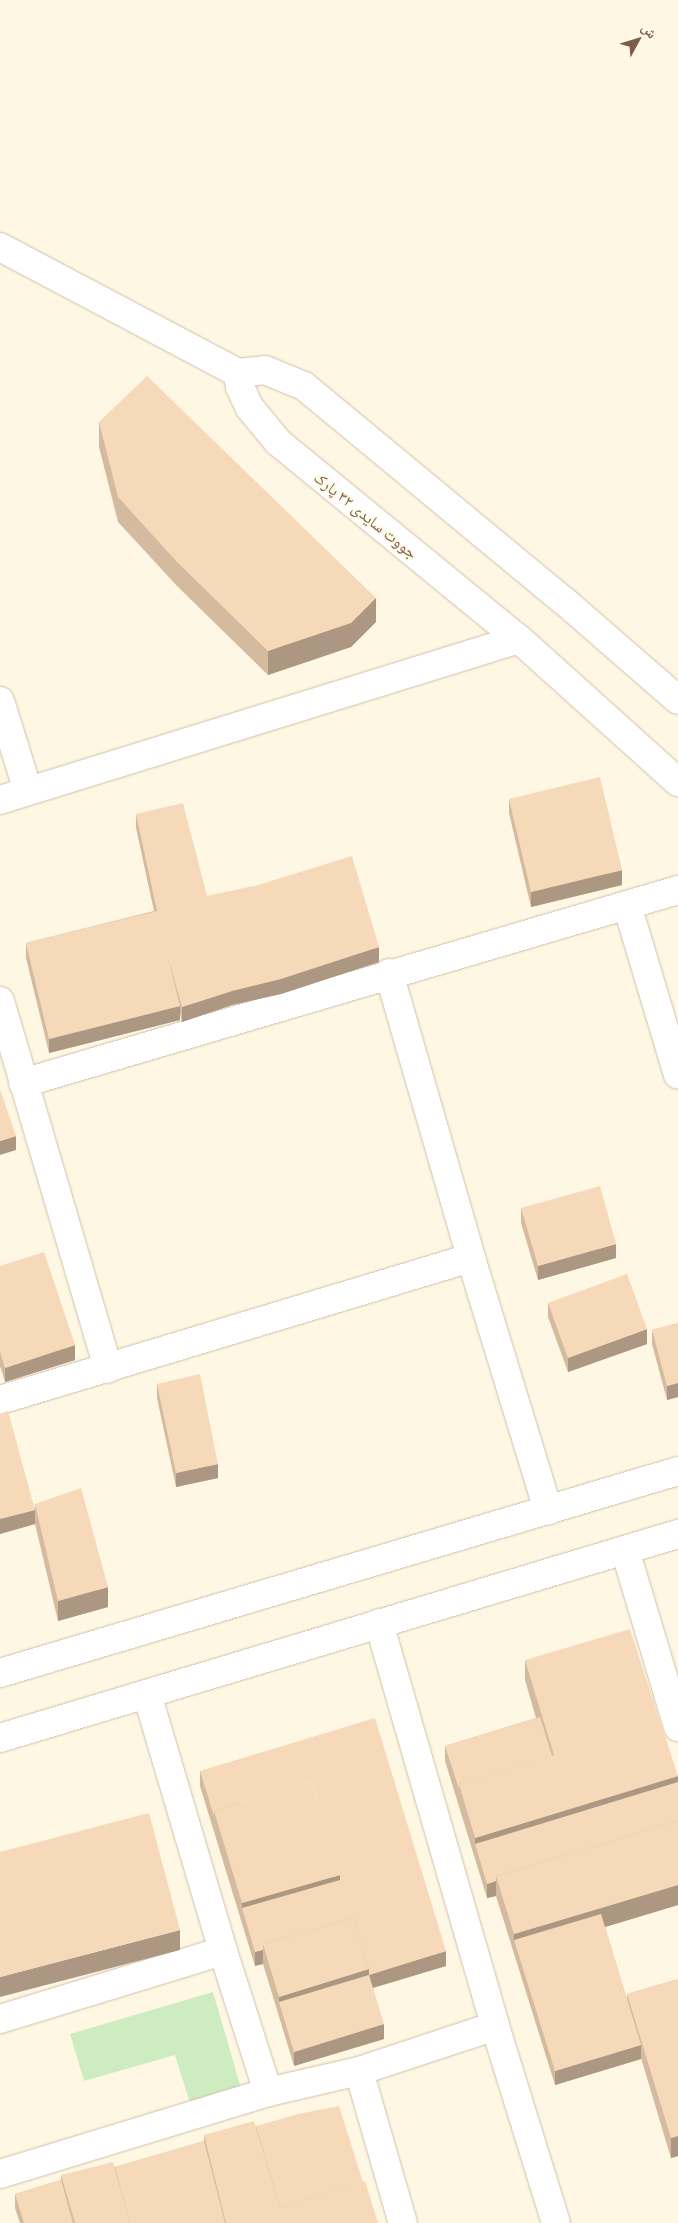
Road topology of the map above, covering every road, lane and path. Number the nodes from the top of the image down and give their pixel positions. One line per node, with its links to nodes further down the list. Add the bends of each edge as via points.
1 (0, 247): 2 (street)
2 (238, 372): 3 (street, جووت سایدی ٣٢ پارک, via 240,387 250,408 278,442); 4 (street, via 266,370 304,386 563,600)
3 (518, 639): 6 (street, جووت سایدی ٣٢ پارک); 7 (street)
4 (678, 700)
5 (0, 701): 7 (street)
6 (678, 782)
7 (28, 791): 8 (street)
8 (0, 800)
9 (678, 890): 10 (street)
10 (627, 905): 11 (street); 13 (street)
11 (388, 974): 14 (street); 15 (street)
12 (0, 1001): 14 (street)
13 (678, 1075)
14 (23, 1083): 16 (street)
15 (471, 1258): 16 (street); 19 (street)
16 (108, 1368): 17 (street)
17 (0, 1400)
18 (678, 1471): 19 (street)
19 (548, 1510): 23 (street)
20 (678, 1534): 21 (street)
21 (625, 1550): 22 (street); 25 (street)
22 (379, 1623): 24 (street); 29 (street)
23 (0, 1673)
24 (147, 1694): 26 (street); 27 (street)
25 (678, 1727)
26 (0, 1738)
27 (223, 1951): 28 (street); 31 (street)
28 (0, 2019)
29 (495, 2026): 30 (street); 34 (street)
30 (359, 2071): 31 (street); 33 (street)
31 (268, 2092): 32 (street)
32 (0, 2174)
33 (403, 2223)
34 (556, 2223)

